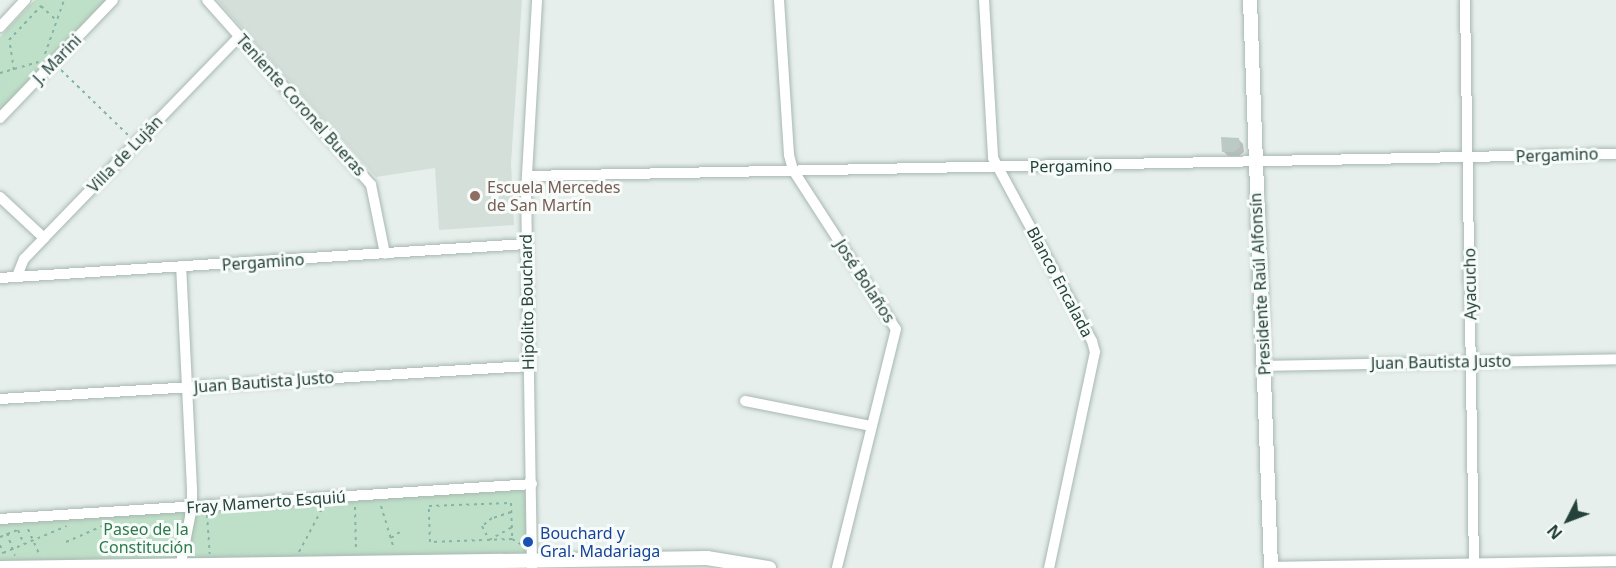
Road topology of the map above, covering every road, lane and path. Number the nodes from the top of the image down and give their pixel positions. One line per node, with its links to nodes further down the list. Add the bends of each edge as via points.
1 (25, 0): 11 (street)
2 (64, 0): 10 (path)
3 (113, 0): 13 (street, J. Marini)
4 (207, 0): 12 (street, Teniente Coronel Bueras)
5 (537, 0): 23 (street, Hipólito Bouchard)
6 (779, 0): 22 (street, José Bolaños)
7 (984, 0): 21 (street, Blanco Encalada, via 991,150)
8 (1250, 0): 20 (main road, Presidente Raúl Alfonsín)
9 (1466, 0): 19 (street, Ayacucho)
10 (57, 20): 14 (path, via 44,57); 14 (path, via 41,6 9,40)
11 (0, 27)
12 (240, 36): 17 (street, Villa de Luján); 27 (street, Teniente Coronel Bueras, via 371,185)
13 (53, 63): 16 (street, J. Marini); 17 (path)
14 (14, 70): 15 (path)
15 (0, 73)
16 (0, 118)
17 (136, 143): 25 (street, Villa de Luján)
18 (1616, 154): 19 (street, Pergamino)
19 (1468, 158): 20 (street, Pergamino); 32 (street, Ayacucho)
20 (1254, 161): 21 (street, Pergamino); 34 (main road, Presidente Raúl Alfonsín)
21 (997, 168): 22 (street, Pergamino); 75 (street, Blanco Encalada, via 1095,352)
22 (793, 170): 23 (street, Pergamino); 38 (street, José Bolaños, via 896,329)
23 (527, 176): 26 (street, Hipólito Bouchard)
24 (0, 197): 25 (street)
25 (44, 238): 29 (street, Villa de Luján, via 24,259)
26 (526, 244): 27 (street, Pergamino); 33 (street, Hipólito Bouchard)
27 (385, 254): 28 (street, Pergamino)
28 (181, 267): 29 (street, Pergamino); 35 (street)
29 (16, 276): 30 (street, Pergamino)
30 (0, 278)
31 (1616, 359): 32 (street, Juan Bautista Justo)
32 (1471, 361): 34 (street, Juan Bautista Justo); 68 (street, Ayacucho)
33 (528, 366): 35 (street, Juan Bautista Justo); 39 (street, Hipólito Bouchard)
34 (1265, 366): 76 (main road, Presidente Raúl Alfonsín)
35 (188, 387): 36 (street, Juan Bautista Justo); 44 (street)
36 (0, 399)
37 (745, 401): 38 (street)
38 (871, 426): 74 (street, José Bolaños)
39 (532, 484): 40 (street, Fray Mamerto Esquiú); 61 (street, Hipólito Bouchard)
40 (378, 494): 41 (street, Fray Mamerto Esquiú); 53 (path)
41 (355, 496): 42 (street, Fray Mamerto Esquiú); 67 (path)
42 (328, 498): 43 (street, Fray Mamerto Esquiú); 65 (path)
43 (207, 506): 44 (street, Fray Mamerto Esquiú); 66 (path)
44 (192, 507): 46 (street, Fray Mamerto Esquiú); 71 (street)
45 (511, 512): 50 (path); 56 (path, via 492,518 483,526); 56 (path, via 511,503 429,506 430,542)
46 (1, 519): 59 (path)
47 (107, 524): 57 (path)
48 (71, 525): 55 (path)
49 (26, 526): 55 (path)
50 (512, 527): 54 (path); 56 (path)
51 (18, 530): 58 (path)
52 (400, 532): 53 (path)
53 (391, 538): 64 (path)
54 (512, 539): 56 (path); 61 (path)
55 (33, 540): 58 (path); 70 (path)
56 (489, 540)
57 (66, 542)
58 (24, 544): 59 (path)
59 (13, 549): 60 (path); 69 (path)
60 (3, 553)
61 (532, 559): 63 (main road); 64 (main road)
62 (1616, 561): 68 (street)
63 (707, 563): 73 (main road)
64 (398, 564): 67 (main road)
65 (292, 565): 66 (main road); 67 (main road)
66 (210, 566): 71 (main road)
67 (357, 566)
68 (1474, 566): 76 (street)
69 (20, 567): 70 (main road); 72 (main road)
70 (45, 567): 71 (main road)
71 (180, 567)
72 (0, 568)
73 (769, 568)
74 (837, 568)
75 (1049, 568)
76 (1271, 568)

